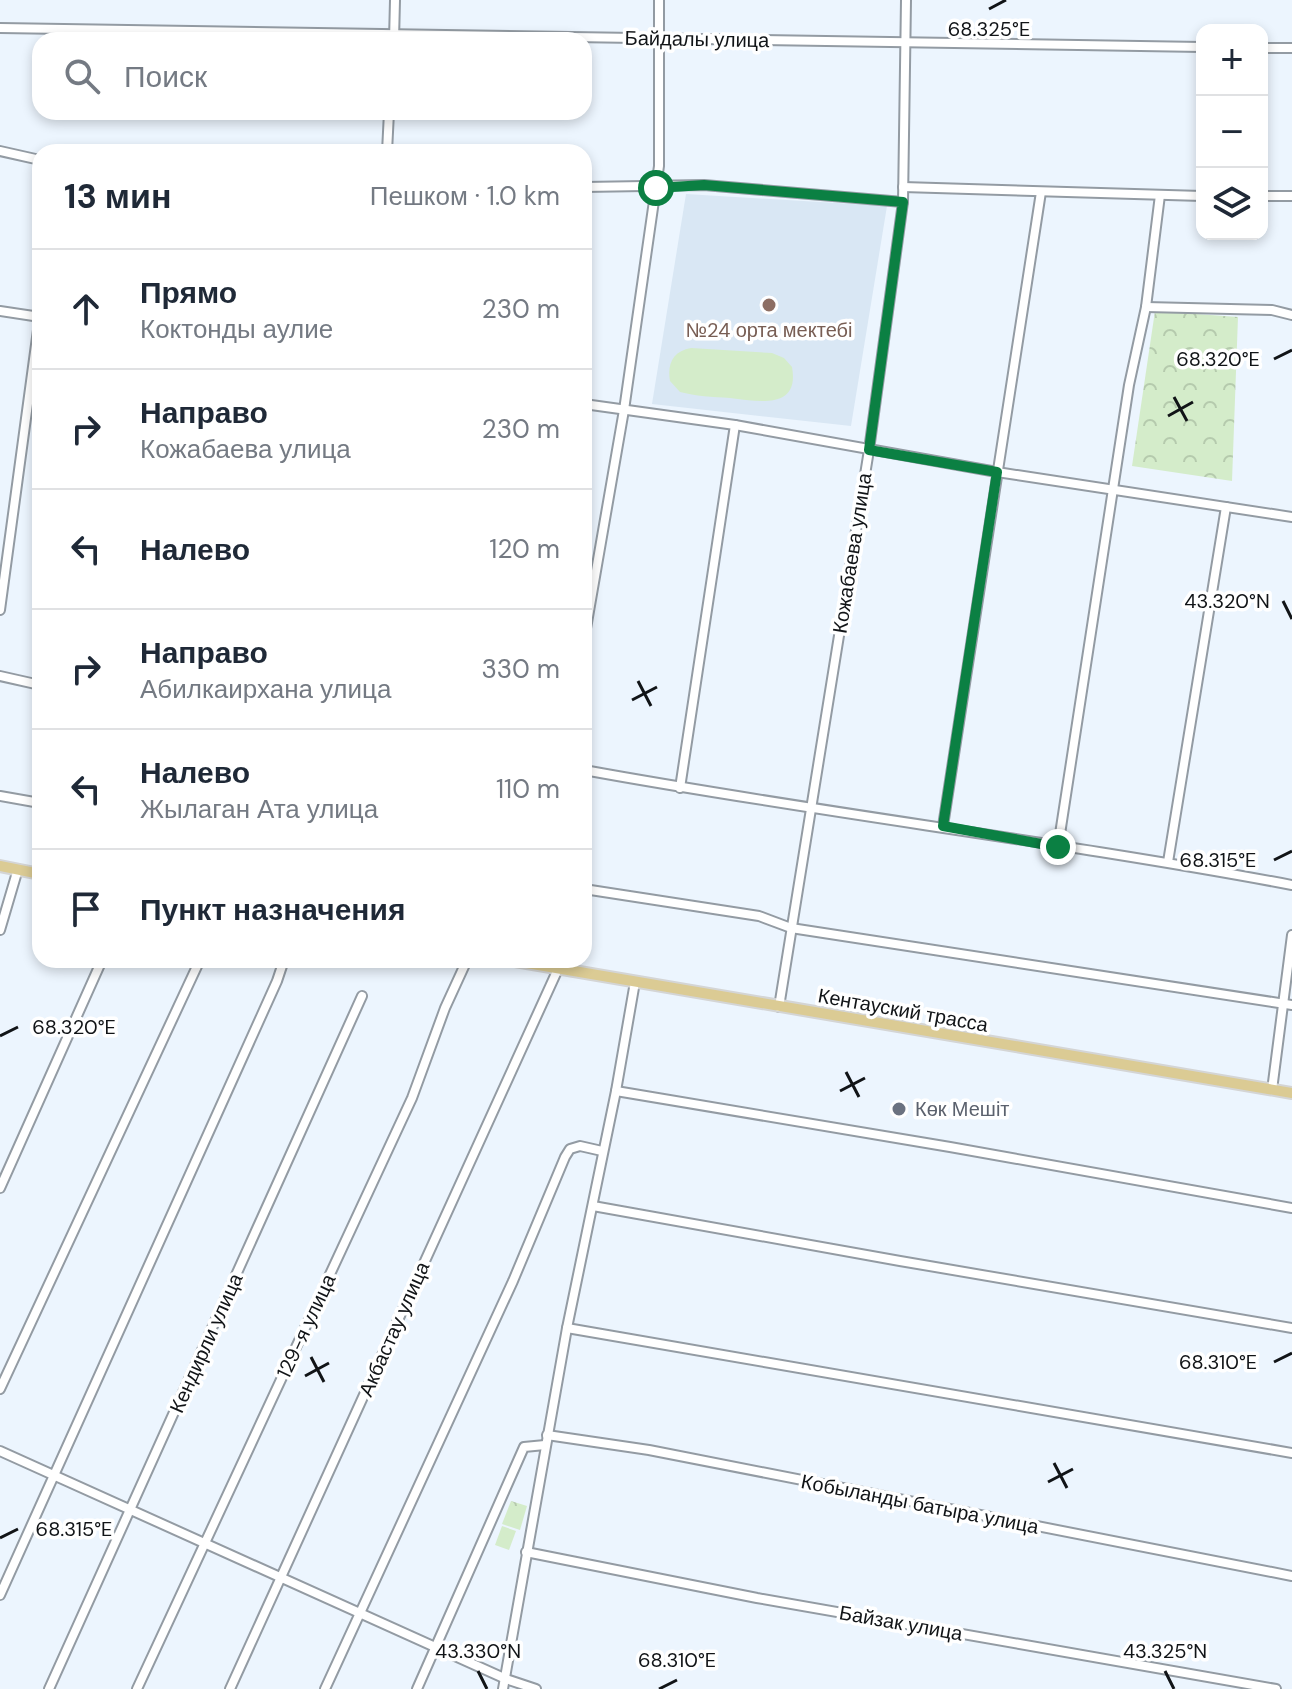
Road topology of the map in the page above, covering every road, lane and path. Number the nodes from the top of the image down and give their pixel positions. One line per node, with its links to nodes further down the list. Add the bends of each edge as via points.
1 (395, 0): 6 (street)
2 (659, 0): 8 (street)
3 (906, 0): 9 (street, Кожабаева улица)
4 (0, 28): 5 (street, Байдалы улица)
5 (175, 32)
6 (394, 32)
7 (592, 38): 8 (street, Байдалы улица)
8 (659, 39): 9 (street, Байдалы улица); 19 (street)
9 (906, 42): 10 (street, Байдалы улица); 18 (street, Кожабаева улица)
10 (1196, 47)
11 (1268, 48): 12 (street)
12 (1292, 48)
13 (389, 120): 14 (street)
14 (387, 144)
15 (0, 151): 16 (street)
16 (32, 158)
17 (592, 187): 19 (street)
18 (903, 187): 20 (street); 25 (street, Кожабаева улица)
19 (656, 188): 25 (street, via 704,185); 32 (street)
20 (1041, 192): 21 (street); 35 (street)
21 (1160, 195): 22 (street); 26 (street)
22 (1196, 196)
23 (1268, 196): 24 (street)
24 (1292, 196)
25 (903, 202): 34 (street, Кожабаева улица)
26 (1146, 307): 29 (street); 36 (street)
27 (0, 311): 28 (street)
28 (32, 315)
29 (1292, 315)
30 (32, 375): 40 (street)
31 (592, 405): 32 (street)
32 (624, 410): 33 (street); 39 (street)
33 (735, 425): 34 (street); 44 (street)
34 (869, 450): 35 (street); 47 (street, Кожабаева улица)
35 (997, 472): 36 (street); 48 (street)
36 (1113, 490): 37 (street); 49 (street)
37 (1226, 507): 38 (street); 50 (street)
38 (1292, 517)
39 (592, 594)
40 (0, 610)
41 (0, 676): 42 (street)
42 (32, 683)
43 (592, 772): 44 (street)
44 (680, 788): 47 (street)
45 (0, 796): 46 (street)
46 (32, 802)
47 (810, 808): 48 (street); 56 (street, Кожабаева улица)
48 (943, 826): 49 (street)
49 (1058, 847): 50 (street)
50 (1168, 862): 54 (street)
51 (0, 866): 52 (main road)
52 (18, 869): 53 (main road); 57 (street)
53 (32, 872)
54 (1292, 885)
55 (592, 890): 56 (street, via 759,916)
56 (791, 928): 67 (street); 68 (street, Кожабаева улица)
57 (0, 930)
58 (1292, 935): 67 (street)
59 (98, 968): 73 (street)
60 (196, 968): 78 (street)
61 (281, 968): 83 (street)
62 (463, 968): 85 (street, 129-я улица, via 412,1098)
63 (553, 968): 64 (main road, Кентауский трасса)
64 (558, 969): 65 (main road, Кентауский трасса); 88 (street, Акбастау улица)
65 (635, 982): 68 (main road, Кентауский трасса); 70 (street)
66 (362, 996): 84 (street, Кендирли улица)
67 (1288, 1004): 69 (street)
68 (779, 1007): 69 (main road, Кентауский трасса)
69 (1272, 1090): 71 (main road, Кентауский трасса)
70 (616, 1091): 72 (street); 75 (street)
71 (1292, 1093)
72 (602, 1151): 74 (street); 90 (street, via 580,1146 565,1157)
73 (0, 1188)
74 (593, 1206): 76 (street); 77 (street)
75 (1292, 1208)
76 (567, 1328): 79 (street); 82 (street)
77 (1292, 1328)
78 (0, 1389)
79 (547, 1435): 80 (street); 87 (street, Кобыланды батыра улица, via 649,1450)
80 (545, 1445): 86 (street); 91 (street, via 524,1447)
81 (0, 1451): 83 (street)
82 (1292, 1453)
83 (55, 1473): 84 (street); 89 (street)
84 (131, 1511): 85 (street); 93 (street, Кендирли улица)
85 (204, 1544): 88 (street); 94 (street, 129-я улица)
86 (526, 1552): 92 (street); 99 (street, Байзак улица)
87 (1292, 1576)
88 (281, 1579): 90 (street); 95 (street, Акбастау улица)
89 (0, 1595)
90 (361, 1613): 91 (street); 96 (street)
91 (437, 1646): 92 (street); 97 (street)
92 (505, 1684): 98 (street)
93 (49, 1689)
94 (137, 1689)
95 (230, 1689)
96 (325, 1689)
97 (417, 1689)
98 (536, 1689)
99 (1276, 1689)

